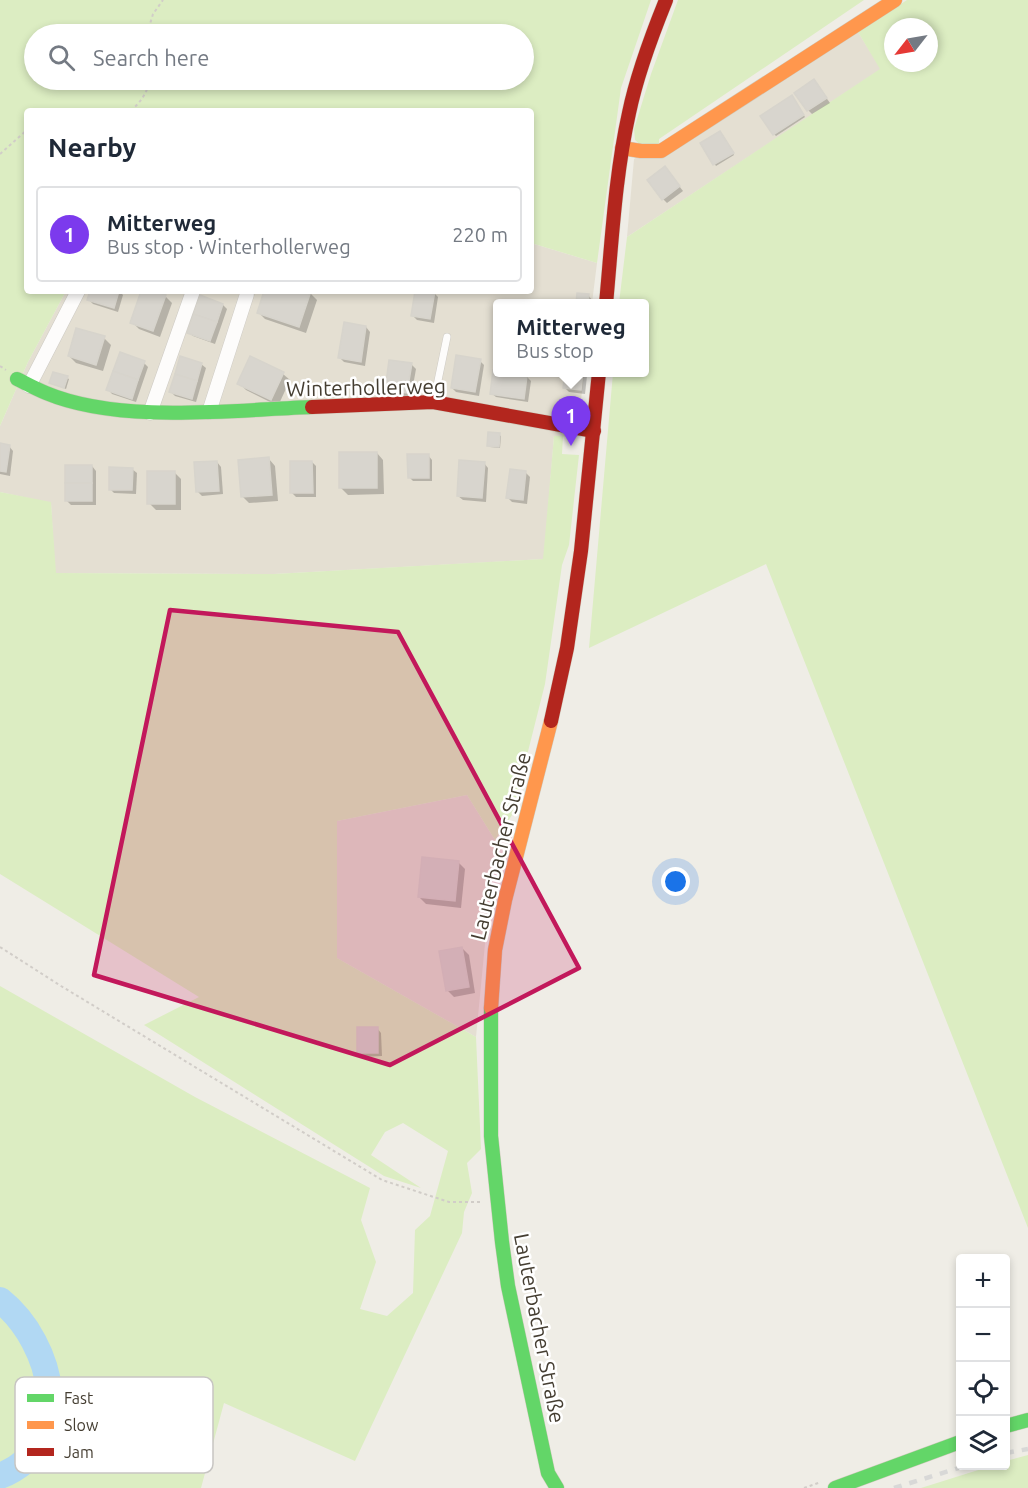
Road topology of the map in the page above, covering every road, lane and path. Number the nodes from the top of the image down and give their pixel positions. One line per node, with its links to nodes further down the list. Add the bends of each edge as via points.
1 (163, 0): 4 (path)
2 (666, 0): 8 (street, via 631,104)
3 (895, 0): 8 (street, via 661,151)
4 (150, 24)
5 (145, 90): 6 (path)
6 (134, 108)
7 (24, 133): 9 (path)
8 (622, 148): 13 (street)
9 (0, 154)
10 (76, 294): 18 (street, Winterhollerweg, via 23,382 47,394 86,405)
11 (192, 294): 18 (street)
12 (247, 294): 17 (street)
13 (606, 299)
14 (447, 337): 16 (lane)
15 (599, 377): 19 (street, Lauterbacher Straße)
16 (434, 402): 17 (street, Winterhollerweg); 19 (street, Winterhollerweg)
17 (209, 412): 18 (street, Winterhollerweg)
18 (150, 413)
19 (594, 431): 21 (street, Lauterbacher Straße, via 565,658 495,950 491,1125)
20 (0, 947): 21 (path, via 382,1180 449,1202)
21 (496, 1202): 25 (street, Lauterbacher Straße, via 508,1286)
22 (1028, 1420): 23 (street)
23 (1010, 1425)
24 (956, 1443): 28 (street)
25 (548, 1473): 26 (street); 27 (street, Lauterbacher Straße)
26 (542, 1488)
27 (556, 1488)
28 (835, 1488)

